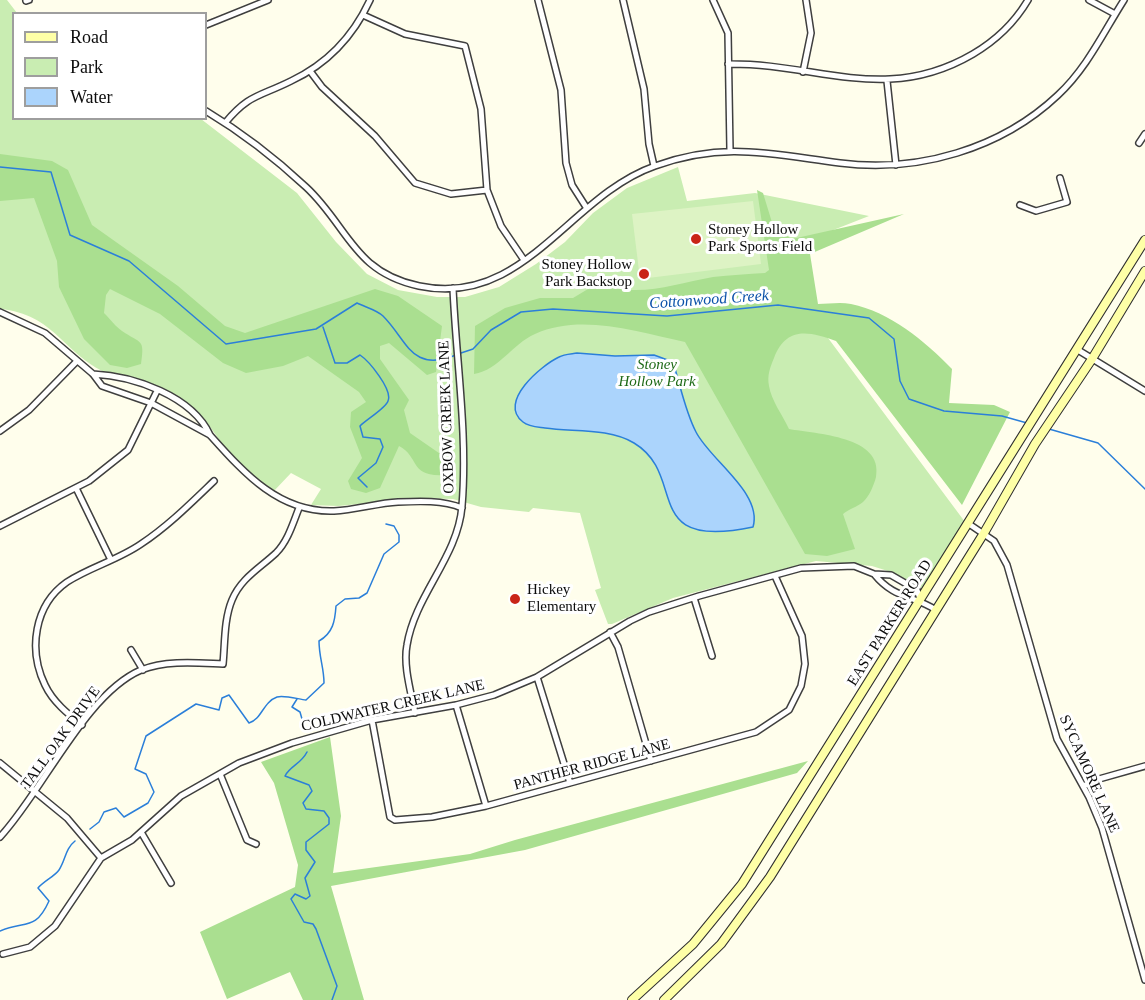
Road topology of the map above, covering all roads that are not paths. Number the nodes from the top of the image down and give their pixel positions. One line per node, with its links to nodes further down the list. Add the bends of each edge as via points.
1 (268, 0): 12 (street)
2 (370, 0): 11 (street)
3 (538, 0): 27 (street, via 561,90 566,163 572,185)
4 (623, 0): 23 (street, via 644,89)
5 (712, 0): 13 (street, via 728,33)
6 (806, 0): 15 (street, via 811,33)
7 (1028, 0): 16 (street, via 999,34 963,60 924,75)
8 (1089, 0): 10 (street)
9 (1124, 0): 10 (street)
10 (1115, 14): 22 (street, via 1079,72 1059,94 1019,125 971,149)
11 (363, 15): 14 (street, via 340,46); 25 (street, via 405,34 465,46 480,102)
12 (207, 25)
13 (728, 64): 15 (street); 21 (street)
14 (310, 70): 18 (street, via 251,97); 25 (street, via 415,183 459,195)
15 (803, 72): 16 (street)
16 (887, 81): 22 (street)
17 (207, 112): 18 (street)
18 (225, 123): 31 (street, via 305,186 348,242 375,267 414,285)
19 (1145, 134): 20 (street)
20 (1139, 143)
21 (730, 150): 22 (street, via 845,164); 23 (street)
22 (896, 165)
23 (654, 166): 27 (street)
24 (1060, 178): 26 (street, via 1067,202 1036,211)
25 (487, 190): 29 (street, via 501,226)
26 (1020, 205)
27 (586, 207): 29 (street, via 557,236)
28 (1145, 240): 33 (main road, EAST PARKER ROAD)
29 (524, 260): 31 (street, via 492,281)
30 (1145, 272): 34 (main road)
31 (453, 288): 45 (street, OXBOW CREEK LANE, via 462,431)
32 (0, 312): 35 (street, via 45,333)
33 (1078, 350): 34 (street); 46 (main road, EAST PARKER ROAD)
34 (1092, 360): 38 (street); 48 (main road, via 1035,444)
35 (77, 362): 36 (street); 40 (street, via 29,410)
36 (93, 374): 37 (street); 39 (street, via 102,386)
37 (157, 391): 39 (street); 41 (street, via 203,420)
38 (1145, 391)
39 (151, 403): 41 (street); 43 (street, via 128,450)
40 (0, 431)
41 (210, 435): 44 (street, via 263,489)
42 (214, 481): 49 (street, via 159,531)
43 (76, 488): 47 (street); 49 (street)
44 (299, 508): 45 (street, via 334,511 417,501); 58 (street, TALL OAK DRIVE, via 277,552 248,576 232,599 224,664 183,662)
45 (462, 508): 61 (street, OXBOW CREEK LANE, via 454,538 417,612 406,646)
46 (969, 524): 48 (street, SYCAMORE LANE); 53 (main road, EAST PARKER ROAD)
47 (0, 526)
48 (984, 533): 54 (main road); 69 (street, SYCAMORE LANE, via 998,546 1010,574 1054,730)
49 (111, 560): 63 (street, via 57,591 46,604 36,632 38,665 45,686 57,704)
50 (874, 574): 51 (street, COLDWATER CREEK LANE, via 854,566 833,565 801,568); 53 (street, COLDWATER CREEK LANE, via 882,585 910,601); 53 (street, COLDWATER CREEK LANE, via 900,580 917,590)
51 (775, 576): 52 (street, COLDWATER CREEK LANE); 64 (street, PANTHER RIDGE LANE, via 802,636 805,664 801,686 789,711 756,732)
52 (694, 598): 55 (street, COLDWATER CREEK LANE, via 649,612); 57 (street)
53 (921, 600): 54 (street, COLDWATER CREEK LANE); 79 (main road, EAST PARKER ROAD, via 725,907 679,959)
54 (936, 610): 80 (main road, via 756,899 721,944)
55 (610, 632): 59 (street, COLDWATER CREEK LANE); 64 (street, via 618,646)
56 (131, 650): 58 (street)
57 (712, 656)
58 (142, 670): 63 (street, TALL OAK DRIVE, via 106,694)
59 (537, 677): 60 (street, COLDWATER CREEK LANE); 68 (street)
60 (456, 705): 61 (street, COLDWATER CREEK LANE); 71 (street)
61 (415, 712): 62 (street, COLDWATER CREEK LANE)
62 (372, 720): 67 (street, COLDWATER CREEK LANE, via 292,743); 71 (street, PANTHER RIDGE LANE, via 390,817 432,817)
63 (82, 725): 70 (street, TALL OAK DRIVE)
64 (651, 761): 68 (street, PANTHER RIDGE LANE)
65 (0, 764): 70 (street)
66 (1145, 766): 69 (street)
67 (220, 774): 72 (street, COLDWATER CREEK LANE, via 181,796); 74 (street, via 247,840)
68 (570, 783): 71 (street, PANTHER RIDGE LANE)
69 (1083, 786): 78 (street, SYCAMORE LANE, via 1102,828)
70 (35, 793): 73 (street, TALL OAK DRIVE); 75 (street, via 67,819)
71 (486, 806)
72 (141, 832): 75 (street, COLDWATER CREEK LANE); 76 (street)
73 (0, 837)
74 (256, 844)
75 (101, 858): 77 (street, COLDWATER CREEK LANE, via 55,926 30,947)
76 (171, 883)
77 (3, 954)
78 (1145, 980)
79 (632, 1000)
80 (664, 1000)

